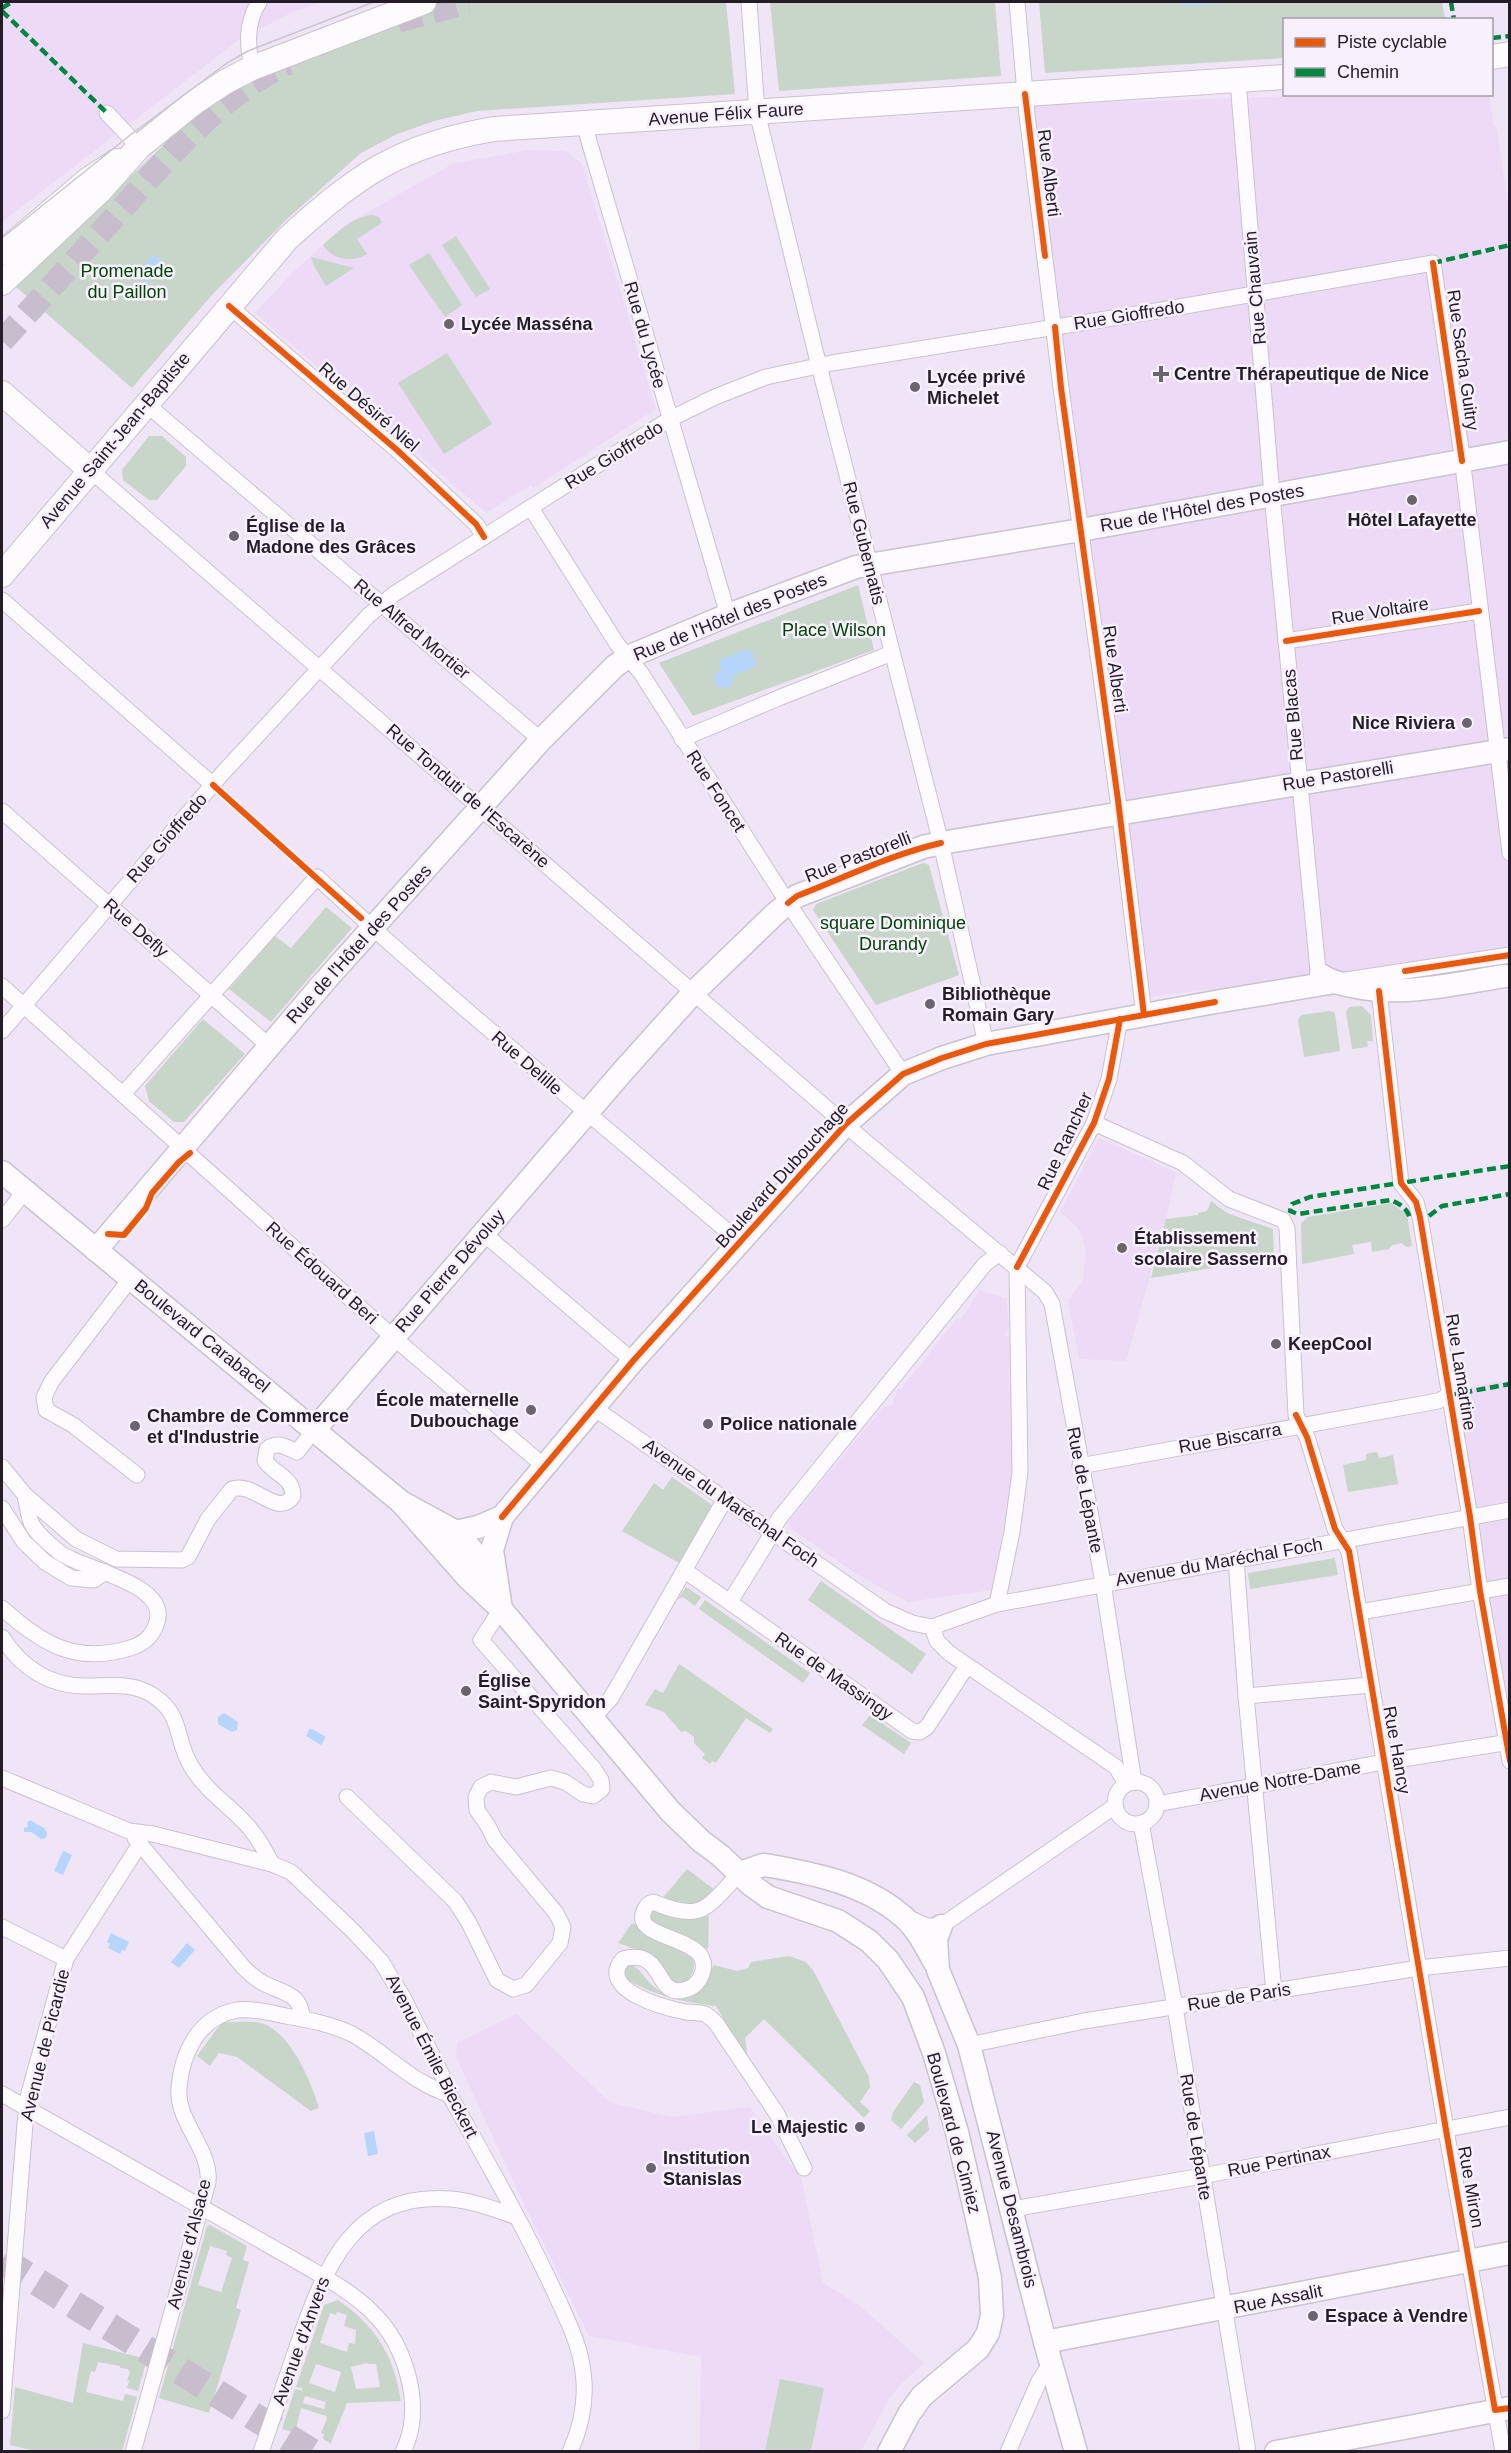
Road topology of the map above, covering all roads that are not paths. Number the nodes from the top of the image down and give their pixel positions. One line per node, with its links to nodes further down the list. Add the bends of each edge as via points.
1 (259, 2): 7 (street, via 248,32)
2 (424, 2): 7 (main road)
3 (749, 2): 11 (street, Rue Gubernatis)
4 (1017, 2): 10 (street, Rue Alberti)
5 (1509, 54): 6 (main road)
6 (1493, 57)
7 (252, 68): 14 (main road, via 195,102)
8 (1283, 77): 9 (main road, Avenue Félix Faure)
9 (1238, 81): 10 (main road, Avenue Félix Faure); 18 (street, Rue Chauvain)
10 (1025, 94): 11 (main road, Avenue Félix Faure); 20 (street, Rue Alberti)
11 (758, 112): 13 (main road, Avenue Félix Faure); 21 (street, Rue Gubernatis)
12 (107, 113): 14 (street)
13 (584, 124): 19 (main road, Avenue Félix Faure, via 458,135 397,156 360,178 287,239); 24 (street, Rue du Lycée)
14 (140, 147): 17 (main road, via 100,191)
15 (90, 189): 17 (main road)
16 (1433, 263): 18 (street, Rue Gioffredo); 26 (street, Rue Sacha Guitry)
17 (2, 269)
18 (1256, 292): 20 (street, Rue Gioffredo); 28 (street, Rue Chauvain)
19 (229, 306): 23 (main road, Avenue Saint-Jean-Baptiste); 31 (street, Rue Désiré Niel, via 397,450 476,524)
20 (1054, 327): 21 (street, Rue Gioffredo); 30 (street, Rue Alberti)
21 (819, 366): 24 (street, Rue Gioffredo, via 766,378); 32 (street, Rue Gubernatis)
22 (2, 393): 27 (main road)
23 (145, 403): 27 (main road, Avenue Saint-Jean-Baptiste); 35 (street, Rue Alfred Mortier)
24 (670, 419): 29 (street, Rue Gioffredo); 37 (street, Rue du Lycée)
25 (1509, 452): 26 (main road, Rue de l'Hôtel des Postes)
26 (1462, 461): 28 (main road, Rue de l'Hôtel des Postes); 36 (street, Rue Sacha Guitry)
27 (89, 470): 33 (main road, Avenue Saint-Jean-Baptiste); 41 (street, Rue Tonduti de l'Escarène)
28 (1272, 495): 30 (main road, Rue de l'Hôtel des Postes); 38 (street, Rue Blacas)
29 (531, 508): 31 (street, Rue Gioffredo); 40 (street, Rue Foncet)
30 (1081, 530): 32 (main road, Rue de l'Hôtel des Postes); 49 (street, Rue Alberti)
31 (484, 537): 35 (street, Rue Gioffredo)
32 (869, 565): 37 (main road, Rue de l'Hôtel des Postes); 39 (street, Rue Gubernatis)
33 (2, 574)
34 (2, 600): 46 (street)
35 (382, 602): 41 (street, Rue Gioffredo); 43 (street, Rue Alfred Mortier)
36 (1479, 611): 38 (street, Rue Voltaire); 44 (street, Rue Sacha Guitry)
37 (728, 615): 40 (main road, Rue de l'Hôtel des Postes)
38 (1286, 641): 45 (street, Rue Blacas)
39 (892, 654): 42 (street); 50 (street, Rue Gubernatis)
40 (628, 657): 42 (street, Rue Foncet); 43 (main road, Rue de l'Hôtel des Postes)
41 (320, 668): 46 (street, Rue Gioffredo); 47 (street, Rue Tonduti de l'Escarène)
42 (682, 739): 52 (street, Rue Foncet)
43 (541, 740): 47 (main road, Rue de l'Hôtel des Postes)
44 (1503, 750): 45 (main road, Rue Pastorelli); 51 (street, Rue Sacha Guitry)
45 (1300, 782): 49 (main road, Rue Pastorelli); 56 (street, Rue Blacas)
46 (213, 785): 53 (street, Rue Gioffredo)
47 (480, 807): 54 (main road, Rue de l'Hôtel des Postes); 59 (street, Rue Tonduti de l'Escarène)
48 (2, 811): 53 (street, Rue Defly)
49 (1119, 813): 50 (main road, Rue Pastorelli); 62 (street, Rue Alberti)
50 (941, 843): 52 (main road, Rue Pastorelli, via 853,874); 65 (street, Rue Gubernatis)
51 (1509, 853)
52 (788, 903): 59 (main road, Rue Pastorelli); 67 (street, Rue Foncet)
53 (110, 905): 60 (street, Rue Defly); 61 (street, Rue Gioffredo)
54 (373, 929): 60 (street, Rue Delille, via 317,877); 66 (main road, Rue de l'Hôtel des Postes); 69 (street, Rue Delille)
55 (1507, 966): 57 (main road, Boulevard Dubouchage, via 1412,991)
56 (1326, 977): 57 (main road, Boulevard Dubouchage); 62 (main road, Boulevard Dubouchage)
57 (1385, 982): 85 (street, Rue Lamartine, via 1401,1183 1418,1209)
58 (2, 986): 61 (street, Rue Édouard Beri)
59 (694, 992): 69 (main road, Rue Pastorelli); 71 (street, Rue Tonduti de l'Escarène)
60 (210, 994): 66 (street, Rue Defly); 68 (street)
61 (24, 1006): 64 (street, Rue Gioffredo); 68 (street, Rue Édouard Beri)
62 (1144, 1015): 63 (main road, Boulevard Dubouchage)
63 (1120, 1019): 65 (main road, Boulevard Dubouchage); 70 (street, Rue Rancher, via 1109,1079)
64 (2, 1031)
65 (986, 1044): 67 (main road, Boulevard Dubouchage)
66 (269, 1046): 72 (main road, Rue de l'Hôtel des Postes)
67 (903, 1074): 71 (main road, Boulevard Dubouchage)
68 (123, 1094): 72 (street, Rue Édouard Beri)
69 (588, 1113): 76 (main road, Rue Pierre Dévoluy); 77 (street, Rue Delille)
70 (1094, 1123): 80 (street, Rue Rancher); 87 (street, Rue Hancy, via 1183,1163 1229,1199 1283,1220 1287,1228 1296,1415)
71 (846, 1124): 77 (main road, Boulevard Dubouchage); 79 (street, Rue Tonduti de l'Escarène)
72 (182, 1147): 78 (main road, Rue de l'Hôtel des Postes); 83 (street, Rue Édouard Beri)
73 (2, 1172): 74 (main road, Boulevard Carabacel)
74 (25, 1191): 75 (street); 78 (main road, Boulevard Carabacel)
75 (2, 1220)
76 (483, 1233): 83 (main road, Rue Pierre Dévoluy); 84 (street)
77 (741, 1243): 84 (main road, Boulevard Dubouchage)
78 (96, 1250): 81 (main road, Boulevard Carabacel)
79 (1000, 1253): 80 (street, Rue Tonduti de l'Escarène); 101 (street, via 985,1264 961,1293)
80 (1017, 1267): 82 (street, Rue Tonduti de l'Escarène, via 1045,1292); 110 (street, via 1020,1472)
81 (131, 1278): 88 (main road, Boulevard Carabacel); 92 (street, via 52,1381 44,1402 46,1410 73,1425)
82 (1052, 1304): 89 (street, Rue de Lépante)
83 (393, 1337): 88 (main road, Rue Pierre Dévoluy); 91 (street, Rue Édouard Beri)
84 (633, 1361): 86 (main road, Boulevard Dubouchage)
85 (1450, 1395): 87 (street, Rue Biscarra, via 1437,1401); 99 (street, Rue Lamartine)
86 (594, 1408): 91 (main road, Boulevard Dubouchage); 94 (street, Avenue du Maréchal Foch)
87 (1301, 1425): 89 (street, Rue Biscarra); 102 (street, Rue Hancy)
88 (314, 1430): 93 (street, via 297,1452 280,1444 267,1449 268,1465 289,1482 294,1492 290,1501 272,1502 243,1486 232,1489 208,1519 192,1554 182,1560 121,1559 106,1555 76,1539); 95 (main road, Boulevard Carabacel)
89 (1080, 1466): 106 (street, Rue de Lépante)
90 (2, 1467): 93 (street)
91 (545, 1467): 98 (main road, Boulevard Dubouchage)
92 (137, 1475)
93 (25, 1495): 105 (street, via 31,1525 61,1554)
94 (725, 1499): 101 (street, Avenue du Maréchal Foch); 104 (street)
95 (401, 1502): 100 (main road, Boulevard Carabacel); 112 (main road, Boulevard Carabacel)
96 (2, 1508): 105 (street, via 24,1542 45,1562 71,1578 94,1580)
97 (1509, 1510): 99 (street, Avenue du Maréchal Foch)
98 (502, 1517): 100 (main road); 112 (main road, Boulevard Dubouchage, via 492,1550)
99 (1470, 1517): 102 (street, Avenue du Maréchal Foch); 108 (street, Rue Lamartine)
100 (456, 1532): 112 (main road, Boulevard Carabacel, via 478,1557)
101 (772, 1532): 109 (street); 114 (street, Avenue du Maréchal Foch, via 885,1611)
102 (1341, 1540): 103 (street, Avenue du Maréchal Foch); 113 (street, Rue Hancy, via 1350,1551)
103 (1236, 1559): 106 (street, Avenue du Maréchal Foch); 118 (street)
104 (684, 1570): 109 (street, Rue de Massingy); 119 (street, via 611,1698)
105 (105, 1572): 111 (street, via 145,1593 157,1605 158,1622 141,1644 110,1652 64,1649 42,1641)
106 (1103, 1583): 110 (street, Avenue du Maréchal Foch); 124 (street, Rue de Lépante)
107 (1509, 1586): 108 (street)
108 (1479, 1591): 113 (street); 120 (street, Rue Lamartine)
109 (730, 1602): 116 (street, Rue de Massingy, via 916,1732 927,1727)
110 (997, 1604): 114 (street, Avenue du Maréchal Foch)
111 (2, 1608)
112 (501, 1609): 119 (main road); 126 (street, via 481,1640 602,1783 602,1789 593,1796 551,1778 516,1787 491,1782 477,1793 475,1807 495,1840 556,1913 563,1927 560,1944 526,1985 513,1989 500,1983 455,1901)
113 (1360, 1612): 117 (street, Rue Hancy)
114 (932, 1627): 116 (street, via 937,1641)
115 (2, 1637): 132 (street, via 16,1656 51,1681 67,1686 125,1685 163,1702 177,1723 181,1746 201,1782 246,1823)
116 (967, 1666): 124 (street, via 1116,1767)
117 (1371, 1685): 118 (street); 122 (street, Rue Hancy)
118 (1246, 1696): 125 (street)
119 (592, 1719): 133 (main road, via 670,1811)
120 (1508, 1742): 121 (street, Rue Lamartine); 122 (street, Avenue Notre-Dame)
121 (1509, 1761)
122 (1384, 1762): 125 (street, Avenue Notre-Dame); 139 (street, Rue Hancy)
123 (2, 1778): 130 (street, Avenue Émile Bieckert)
124 (1130, 1783): 127 (street, via 1141,1782 1153,1790); 128 (street, via 1117,1793)
125 (1254, 1786): 127 (street, Avenue Notre-Dame); 141 (street)
126 (347, 1797)
127 (1157, 1804): 129 (street, via 1152,1816)
128 (1115, 1806): 129 (street, via 1127,1822); 135 (street)
129 (1141, 1823): 142 (street, Rue de Lépante)
130 (129, 1831): 131 (street); 132 (street, Avenue Émile Bieckert)
131 (140, 1844): 138 (street, Avenue de Picardie); 143 (street, via 244,1968 298,2002)
132 (272, 1864): 146 (street, Avenue Émile Bieckert, via 298,1877 381,1961 429,2047)
133 (740, 1873): 134 (main road, Avenue Desambrois, via 763,1865 830,1878 857,1888); 150 (street, via 707,1907 697,1911 684,1913 654,1902 644,1910 645,1925 654,1932 696,1950 703,1971 697,1983 690,1988 669,1987 642,1956 623,1959 616,1974 625,1988 647,2001 705,2014 716,2023 777,2114); 167 (main road, Boulevard de Cimiez, via 768,1897 855,1929 888,1960 921,2016 957,2132 990,2278 993,2315 978,2349 922,2396)
134 (902, 1915): 135 (street, Avenue Desambrois, via 927,1926); 140 (main road, Avenue Desambrois, via 921,1937)
135 (940, 1926): 140 (main road, Avenue Desambrois, via 936,1939)
136 (2, 1927): 138 (street)
137 (1509, 1958): 139 (street, Rue de Paris)
138 (66, 1959): 147 (street, Avenue de Picardie)
139 (1419, 1968): 141 (street, Rue de Paris); 149 (street, Rue Miron)
140 (938, 1970): 144 (main road, Avenue Desambrois)
141 (1274, 1992): 142 (street, Rue de Paris)
142 (1175, 2007): 144 (street, Rue de Paris); 151 (street, Rue de Lépante)
143 (302, 2019): 146 (street, Avenue d'Alsace, via 354,2035 427,2085); 152 (street, Avenue d'Alsace, via 238,2010 211,2020 193,2040 178,2091 182,2111 208,2168)
144 (969, 2045): 153 (main road, Avenue Desambrois)
145 (2, 2094): 147 (street)
146 (449, 2094): 154 (street, Avenue Émile Bieckert)
147 (27, 2109): 152 (street); 161 (street, Avenue de Picardie)
148 (1509, 2117): 149 (street, Rue Pertinax)
149 (1446, 2130): 151 (street, Rue Pertinax); 156 (street, Rue Miron)
150 (804, 2168)
151 (1202, 2176): 153 (street, Rue Pertinax); 158 (street, Rue de Lépante)
152 (201, 2208): 157 (street); 163 (street, Avenue d'Alsace)
153 (1012, 2209): 159 (main road, Avenue Desambrois)
154 (517, 2217): 157 (street, Avenue d'Anvers, via 453,2199 404,2203 377,2214 351,2234); 166 (street, Avenue Émile Bieckert, via 581,2358 584,2405)
155 (1509, 2253): 156 (main road, Rue Assalit)
156 (1469, 2261): 158 (main road, Rue Assalit); 160 (street, Rue Miron)
157 (323, 2277): 164 (street, Avenue d'Anvers); 165 (street, via 372,2312 402,2360 412,2408)
158 (1225, 2309): 159 (main road, Rue Assalit); 169 (street, Rue de Lépante)
159 (1048, 2353): 162 (street); 168 (main road, Avenue Desambrois)
160 (1502, 2409): 170 (main road); 171 (street, Rue Miron)
161 (2, 2411)
162 (1009, 2450)
163 (133, 2451)
164 (261, 2451)
165 (403, 2451)
166 (570, 2451)
167 (889, 2451)
168 (1076, 2451)
169 (1248, 2451)
170 (1276, 2451)
171 (1503, 2451)

